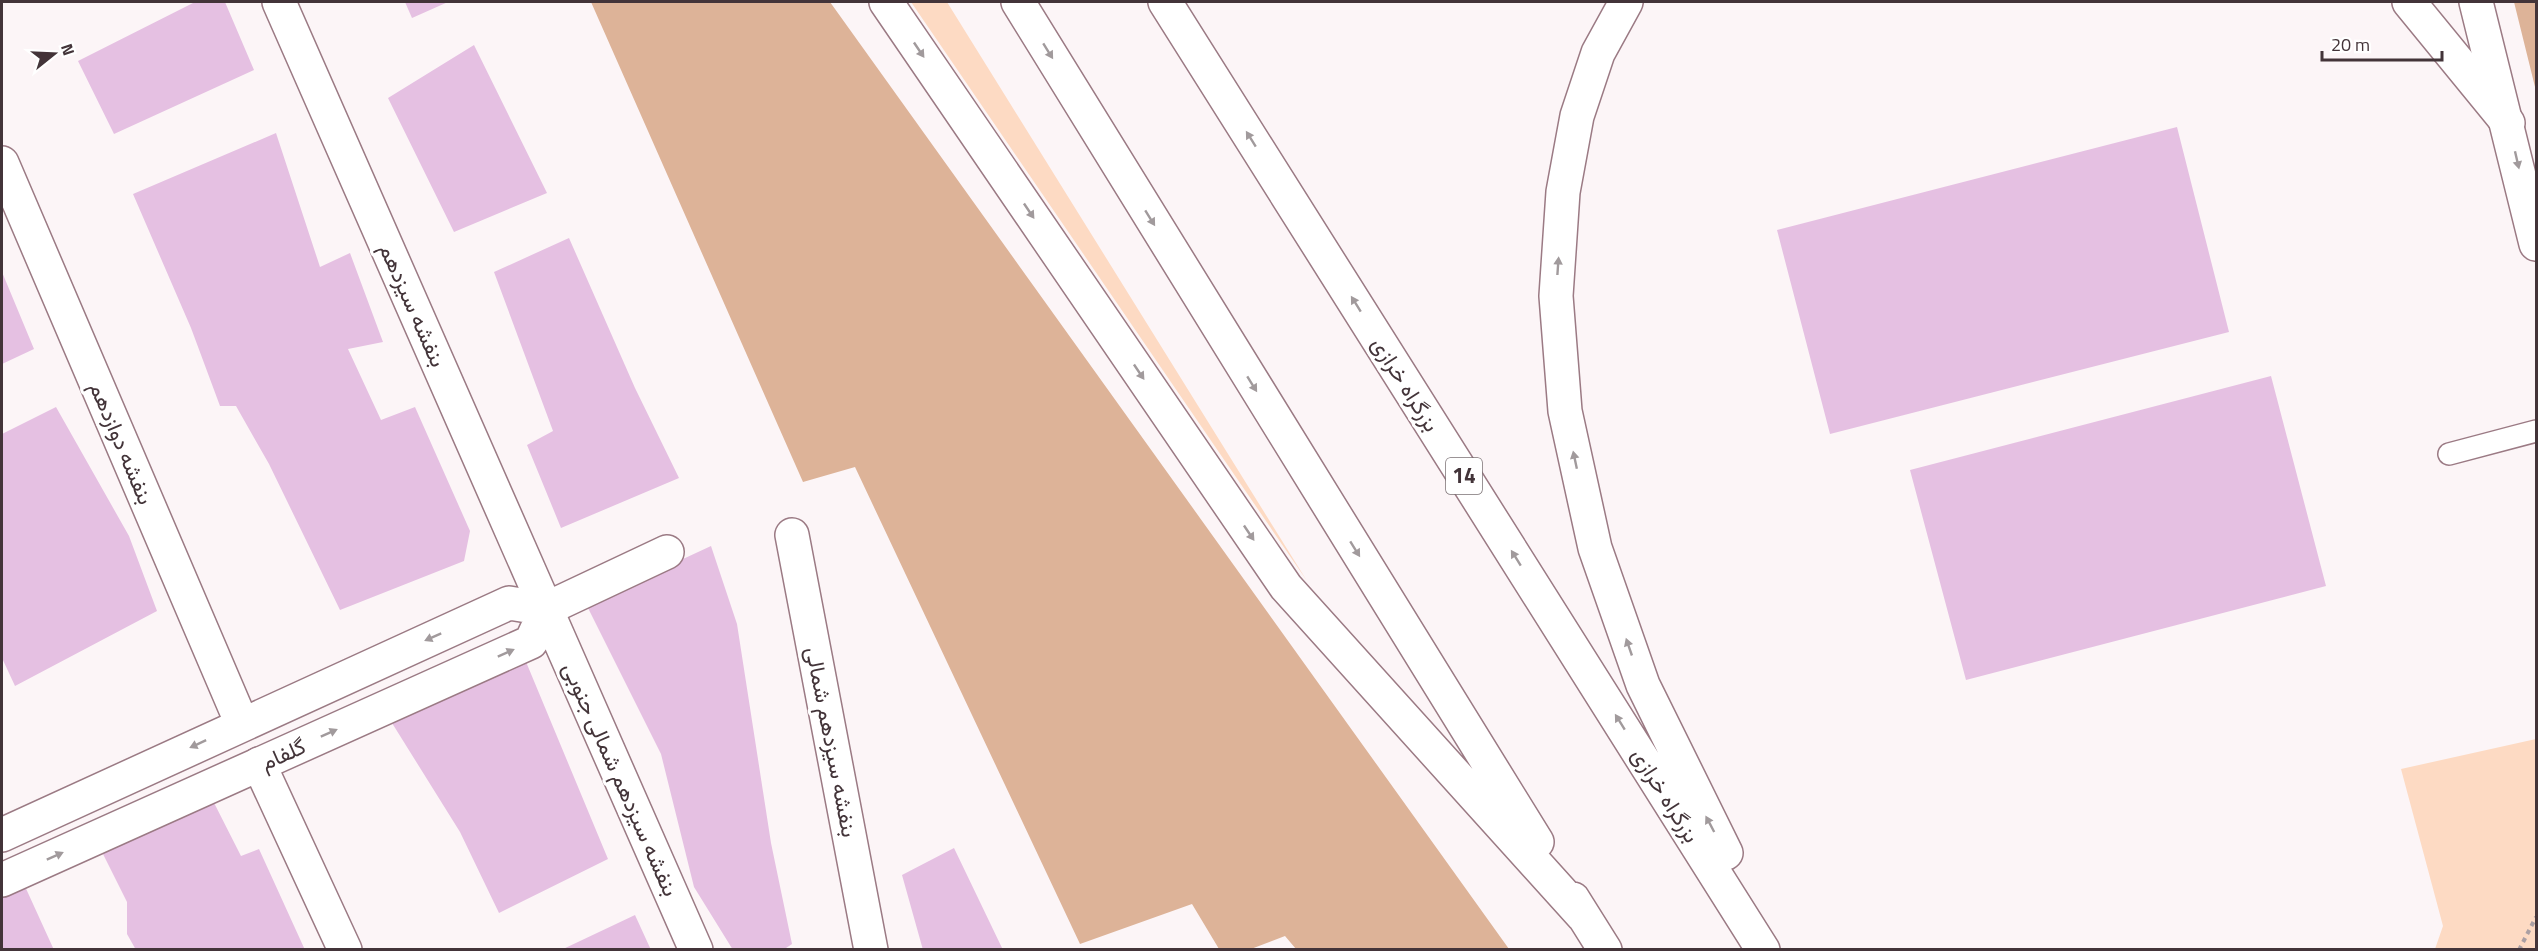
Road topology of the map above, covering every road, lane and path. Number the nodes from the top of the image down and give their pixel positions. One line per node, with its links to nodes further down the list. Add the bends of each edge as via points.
1 (279, 2): 15 (main road, بنفشه سیزدهم)
2 (886, 2): 20 (main road, one-way to 20, via 1286,587)
3 (1018, 2): 20 (main road, one-way to 20)
4 (1165, 2): 26 (main road, بزرگراه خرازی / 14, one-way to 4)
5 (1626, 2): 27 (main road, one-way to 5, via 1704,812 1643,685 1595,548 1565,411 1556,296 1563,192 1577,116 1598,53)
6 (2409, 2): 8 (main road)
7 (2476, 2): 8 (main road)
8 (2508, 123): 10 (main road, one-way to 10)
9 (2, 163): 16 (main road, بنفشه دوازدهم)
10 (2536, 244)
11 (2536, 431): 12 (lane)
12 (2449, 454)
13 (792, 535): 24 (main road, بنفشه سیزدهم شمالی)
14 (667, 552): 15 (main road)
15 (546, 609): 16 (main road, گلفام, one-way to 16, via 509,603); 17 (main road, گلفام, one-way to 15, via 531,642); 23 (main road, بنفشه سیزدهم شمالی جنوبی)
16 (242, 724): 17 (main road, بنفشه دوازدهم); 18 (main road, گلفام, one-way to 18)
17 (259, 764): 19 (main road, گلفام, one-way to 17); 22 (main road)
18 (2, 835)
19 (2, 880)
20 (1583, 916): 25 (main road)
21 (2536, 917): 28 (path)
22 (345, 950)
23 (696, 950)
24 (872, 950)
25 (1605, 950)
26 (1763, 950)
27 (1778, 950)
28 (2519, 950)

